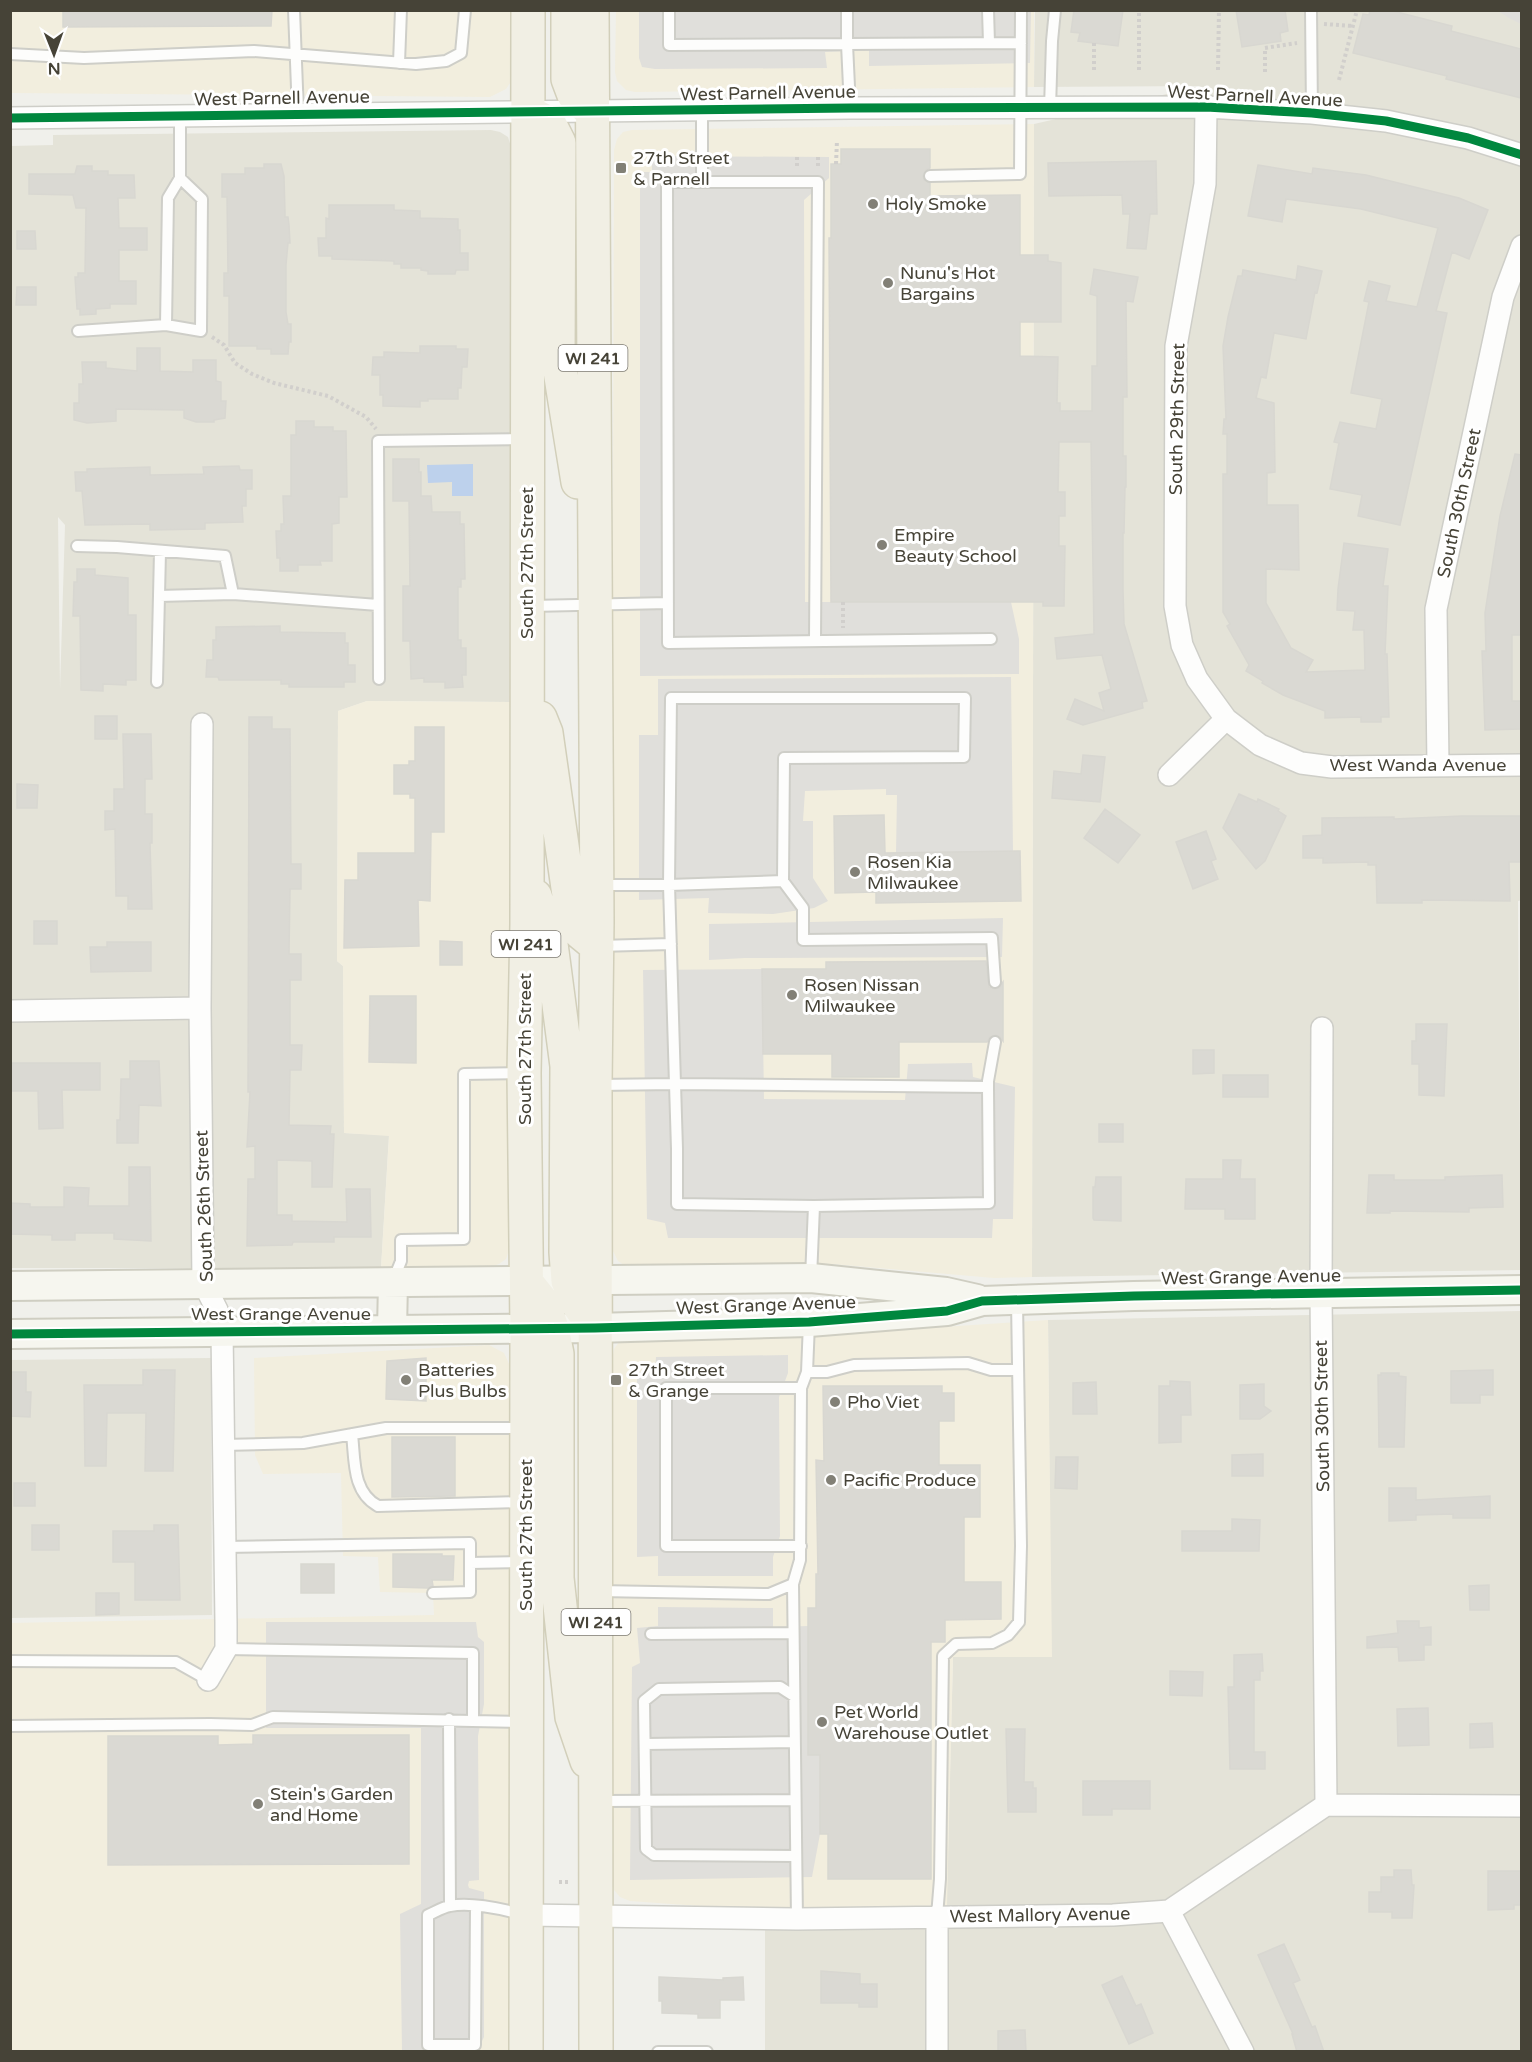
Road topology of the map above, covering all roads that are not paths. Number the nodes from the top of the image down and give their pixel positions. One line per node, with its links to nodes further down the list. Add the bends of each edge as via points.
1 (294, 10): 17 (lane)
2 (401, 10): 18 (lane)
3 (465, 10): 18 (lane, via 461,53 446,61)
4 (528, 10): 24 (main road, South 27th Street / WI 241)
5 (568, 10): 25 (main road, via 568,79 574,95)
6 (592, 10): 25 (main road, WI 241)
7 (669, 10): 15 (lane, via 669,45)
8 (847, 10): 15 (lane)
9 (988, 10): 13 (lane)
10 (1021, 10): 14 (lane)
11 (1055, 10): 22 (lane)
12 (1311, 10): 26 (lane)
13 (989, 43): 14 (lane); 15 (lane)
14 (1021, 43): 21 (lane)
15 (848, 44): 20 (lane)
16 (10, 54): 17 (lane, via 84,58 254,51)
17 (296, 54): 18 (lane); 27 (lane)
18 (399, 63)
19 (1206, 107): 22 (street, West Parnell Avenue); 26 (street, West Parnell Avenue); 52 (street, South 29th Street, via 1205,184 1176,346 1175,606 1182,645 1197,679)
20 (850, 108): 21 (street, West Parnell Avenue); 23 (street, West Parnell Avenue)
21 (1020, 109): 22 (street, West Parnell Avenue); 31 (lane, via 1020,174)
22 (1050, 109)
23 (702, 110): 25 (street, West Parnell Avenue); 33 (lane)
24 (528, 112): 25 (street, West Parnell Avenue); 27 (street, West Parnell Avenue); 37 (main road, South 27th Street / WI 241); 40 (main road, via 549,123 559,143 558,358)
25 (592, 112): 40 (main road, WI 241)
26 (1312, 112): 30 (street, West Parnell Avenue, via 1468,138)
27 (298, 114): 28 (street, West Parnell Avenue)
28 (180, 116): 29 (street, West Parnell Avenue); 32 (lane)
29 (10, 118)
30 (1521, 155)
31 (930, 176)
32 (180, 178): 35 (lane, via 168,198); 35 (lane, via 202,199 201,330)
33 (702, 182): 43 (lane, via 667,182); 48 (lane, via 818,182)
34 (1521, 246): 55 (street, South 30th Street, via 1503,297 1436,609)
35 (166, 325): 36 (lane)
36 (78, 331)
37 (528, 439): 44 (lane, via 378,441); 46 (main road, South 27th Street / WI 241)
38 (77, 546): 39 (lane)
39 (160, 552): 41 (lane, via 225,556); 42 (lane)
40 (595, 566): 45 (main road, WI 241)
41 (233, 594): 42 (lane); 44 (lane)
42 (159, 596): 50 (lane)
43 (668, 603): 45 (lane); 48 (lane, via 668,643)
44 (378, 605): 49 (lane)
45 (595, 605): 46 (lane); 59 (main road, WI 241)
46 (527, 606): 51 (main road, South 27th Street / WI 241)
47 (991, 639): 48 (lane)
48 (815, 641)
49 (379, 679)
50 (157, 682)
51 (527, 686): 57 (main road, South 27th Street / WI 241); 62 (main road, via 546,733 571,909 580,932)
52 (1226, 719): 55 (street, West Wanda Avenue, via 1260,745 1301,763 1332,767); 56 (street)
53 (202, 724): 64 (street, South 26th Street)
54 (1521, 765): 55 (street, West Wanda Avenue)
55 (1438, 766)
56 (1169, 775)
57 (527, 872): 68 (main road, South 27th Street / WI 241); 75 (main road, via 551,944 567,1066 566,1252)
58 (783, 881): 60 (lane); 60 (lane, via 784,758 964,757 965,698 671,698); 63 (lane, via 803,908 803,940 992,938)
59 (596, 885): 60 (lane); 62 (main road, WI 241)
60 (669, 885): 61 (lane)
61 (670, 945): 62 (lane); 69 (lane)
62 (597, 946): 70 (main road, WI 241)
63 (995, 982)
64 (200, 1008): 65 (street); 76 (street, South 26th Street)
65 (10, 1011)
66 (1322, 1028): 80 (street, South 30th Street)
67 (995, 1042): 71 (lane)
68 (524, 1073): 74 (main road, South 27th Street / WI 241); 77 (lane, via 464,1074 464,1239 401,1240 401,1262)
69 (675, 1084): 70 (lane); 71 (lane); 72 (lane, via 676,1204)
70 (595, 1085): 75 (main road, WI 241)
71 (988, 1086): 72 (lane, via 989,1203)
72 (814, 1206): 73 (lane)
73 (811, 1278): 75 (street, West Grange Avenue); 82 (street, West Grange Avenue, via 946,1292); 83 (street)
74 (526, 1281): 75 (street, West Grange Avenue); 77 (street, West Grange Avenue); 84 (main road, South 27th Street / WI 241)
75 (582, 1281): 85 (main road, via 578,1304)
76 (203, 1282): 77 (street, West Grange Avenue); 78 (street, West Grange Avenue); 87 (street, South 26th Street)
77 (393, 1282): 86 (street)
78 (10, 1286)
79 (1521, 1290): 80 (street, West Grange Avenue)
80 (1321, 1293): 81 (street, West Grange Avenue); 118 (street, South 30th Street)
81 (1017, 1299): 82 (street, West Grange Avenue); 89 (lane)
82 (982, 1301): 83 (street, West Grange Avenue, via 947,1311)
83 (809, 1323): 85 (street, West Grange Avenue); 90 (lane)
84 (539, 1328): 85 (street, West Grange Avenue); 86 (street, West Grange Avenue); 92 (main road, South 27th Street / WI 241); 115 (main road, via 557,1354 557,1578 572,1717)
85 (596, 1328): 101 (main road, WI 241)
86 (392, 1330): 87 (street, West Grange Avenue)
87 (222, 1331): 88 (street, West Grange Avenue); 94 (street, South 26th Street)
88 (10, 1334)
89 (1017, 1370): 90 (lane, via 991,1370 968,1363 854,1365); 126 (lane, via 1019,1622 1008,1635 992,1643 956,1644 943,1656)
90 (807, 1372): 91 (lane)
91 (801, 1388): 96 (lane); 96 (lane, via 666,1388 666,1546)
92 (526, 1428): 93 (lane, via 386,1428); 95 (main road, South 27th Street / WI 241)
93 (352, 1434): 94 (lane, via 303,1443); 95 (lane, via 357,1479 369,1501 378,1506)
94 (223, 1445): 97 (street, South 26th Street)
95 (526, 1502): 98 (main road, South 27th Street / WI 241)
96 (801, 1546): 100 (lane)
97 (225, 1547): 99 (lane, via 470,1543); 105 (street, South 26th Street)
98 (525, 1562): 99 (lane); 111 (main road, South 27th Street / WI 241)
99 (470, 1563): 102 (lane, via 470,1592)
100 (793, 1584): 101 (lane, via 769,1594); 103 (lane)
101 (596, 1591): 115 (main road, WI 241)
102 (433, 1593)
103 (793, 1633): 104 (lane); 108 (lane)
104 (651, 1634)
105 (225, 1649): 107 (street, South 26th Street); 110 (lane, via 473,1653)
106 (10, 1661): 107 (lane, via 176,1662)
107 (208, 1680)
108 (794, 1696): 113 (lane); 114 (lane, via 780,1687 659,1689 644,1701)
109 (449, 1719): 110 (lane); 112 (lane, via 273,1717 252,1725); 121 (lane)
110 (473, 1720): 111 (lane)
111 (525, 1722): 124 (main road, South 27th Street / WI 241)
112 (10, 1726)
113 (794, 1742): 114 (lane); 116 (lane)
114 (645, 1744): 117 (lane)
115 (596, 1794): 117 (lane); 125 (main road, WI 241)
116 (795, 1800): 117 (lane); 120 (lane)
117 (646, 1801): 120 (lane, via 646,1849 654,1855)
118 (1326, 1805): 119 (street); 123 (street, West Mallory Avenue)
119 (1521, 1806)
120 (796, 1856): 127 (lane)
121 (450, 1906): 122 (lane); 122 (lane, via 428,1915 428,2046 475,2045)
122 (476, 1906): 124 (lane)
123 (1169, 1911): 126 (street, West Mallory Avenue); 133 (street)
124 (526, 1915): 125 (street, West Mallory Avenue); 128 (main road, South 27th Street / WI 241)
125 (596, 1916): 127 (street, West Mallory Avenue); 129 (main road, WI 241)
126 (937, 1916): 127 (street, West Mallory Avenue); 132 (street)
127 (797, 1918)
128 (526, 2052)
129 (596, 2052)
130 (658, 2052): 131 (lane)
131 (707, 2052)
132 (937, 2052)
133 (1243, 2052)

